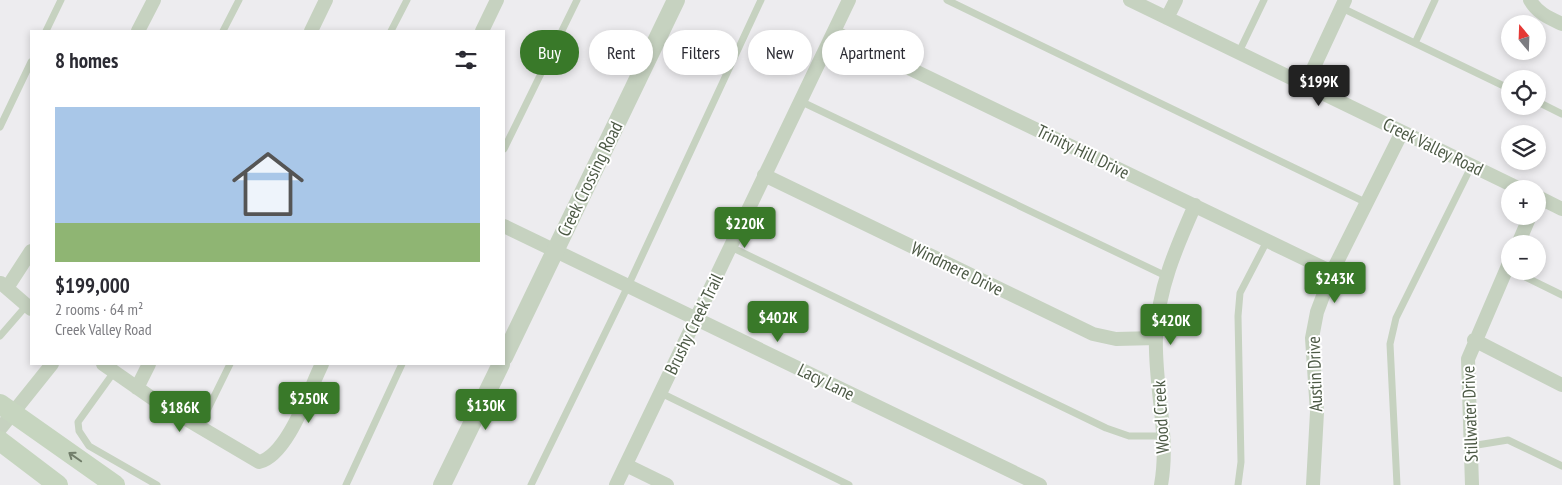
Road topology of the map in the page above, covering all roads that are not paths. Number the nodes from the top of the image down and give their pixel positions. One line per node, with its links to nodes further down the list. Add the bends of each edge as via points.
1 (61, 0): 20 (lane)
2 (154, 0): 21 (street)
3 (238, 0): 22 (lane)
4 (326, 0): 23 (street)
5 (406, 0): 24 (lane)
6 (497, 0): 25 (street)
7 (577, 0): 39 (lane)
8 (676, 0): 50 (street, Creek Crossing Road)
9 (761, 0): 57 (lane)
10 (849, 0): 26 (street, Brushy Creek Trail)
11 (948, 0): 43 (lane)
12 (1130, 0): 18 (street, Creek Valley Road)
13 (1176, 0): 18 (street)
14 (1264, 0): 28 (lane)
15 (1435, 0): 27 (lane)
16 (1530, 0): 19 (street, via 1544,15)
17 (1343, 4): 27 (lane); 32 (street)
18 (1167, 18): 28 (street, Creek Valley Road)
19 (1562, 24)
20 (46, 30)
21 (139, 30)
22 (224, 30)
23 (311, 30)
24 (391, 30)
25 (482, 30)
26 (835, 30)
27 (1415, 43): 33 (lane)
28 (1239, 52): 32 (street, Creek Valley Road)
29 (822, 57): 34 (street, Brushy Creek Trail)
30 (30, 64): 37 (lane)
31 (924, 75): 45 (street, Trinity Hill Drive)
32 (1306, 84): 38 (street, Creek Valley Road)
33 (1501, 85)
34 (800, 102): 41 (street, Brushy Creek Trail); 53 (lane)
35 (1546, 106): 36 (lane)
36 (1562, 114)
37 (0, 127)
38 (1402, 132): 40 (street, Creek Valley Road); 43 (street, Austin Drive)
39 (505, 147)
40 (1472, 165): 42 (street, Creek Valley Road); 96 (lane, via 1396,318 1390,344)
41 (764, 175): 49 (street, Brushy Creek Trail); 62 (street, Windmere Drive, via 1093,334 1116,339)
42 (1502, 180)
43 (1366, 202): 52 (street, Austin Drive)
44 (1546, 202): 46 (street)
45 (1195, 205): 48 (street, Trinity Hill Drive); 53 (street, Wood Creek)
46 (1562, 209)
47 (505, 226): 50 (street, Lacy Lane)
48 (1268, 241): 52 (street, Trinity Hill Drive); 94 (lane, via 1240,293 1241,462)
49 (730, 247): 60 (street, Brushy Creek Trail); 78 (lane, via 1106,428 1129,436)
50 (555, 251): 57 (street, Lacy Lane); 64 (street, Creek Crossing Road)
51 (30, 252): 56 (street)
52 (1332, 272): 95 (street, Austin Drive, via 1313,326 1317,412)
53 (1166, 276): 62 (street, Wood Creek)
54 (1504, 280): 63 (street, Stillwater Drive)
55 (1533, 280): 58 (lane)
56 (3, 285): 59 (street)
57 (628, 286): 60 (street, Lacy Lane); 88 (lane)
58 (1562, 295)
59 (29, 307): 61 (lane)
60 (696, 320): 74 (street, Brushy Creek Trail); 92 (street, Lacy Lane)
61 (0, 336)
62 (1156, 338): 78 (street, Wood Creek)
63 (1474, 340): 72 (street); 80 (street, Stillwater Drive, via 1468,359)
64 (505, 355)
65 (51, 365): 75 (street)
66 (148, 365): 73 (street)
67 (230, 365): 76 (lane)
68 (322, 365): 76 (street, via 284,441 267,460 254,461)
69 (402, 365): 86 (lane)
70 (500, 365): 87 (street)
71 (108, 368): 73 (street); 85 (lane, via 78,422 79,431 89,446)
72 (1562, 384)
73 (136, 388): 76 (street)
74 (661, 393): 81 (street, Brushy Creek Trail); 91 (lane)
75 (6, 409): 77 (street); 84 (main road, one-way to 75)
76 (199, 427)
77 (0, 429)
78 (1163, 436): 93 (street, Wood Creek)
79 (0, 441): 83 (main road)
80 (1470, 446): 82 (lane, via 1508,440); 97 (street, Stillwater Drive)
81 (626, 465): 89 (street, Brushy Creek Trail); 90 (street)
82 (1562, 466)
83 (58, 485)
84 (115, 485)
85 (157, 485)
86 (346, 485)
87 (442, 485)
88 (531, 485)
89 (616, 485)
90 (667, 485)
91 (849, 485)
92 (1040, 485)
93 (1160, 485)
94 (1238, 485)
95 (1313, 485)
96 (1397, 485)
97 (1472, 485)

